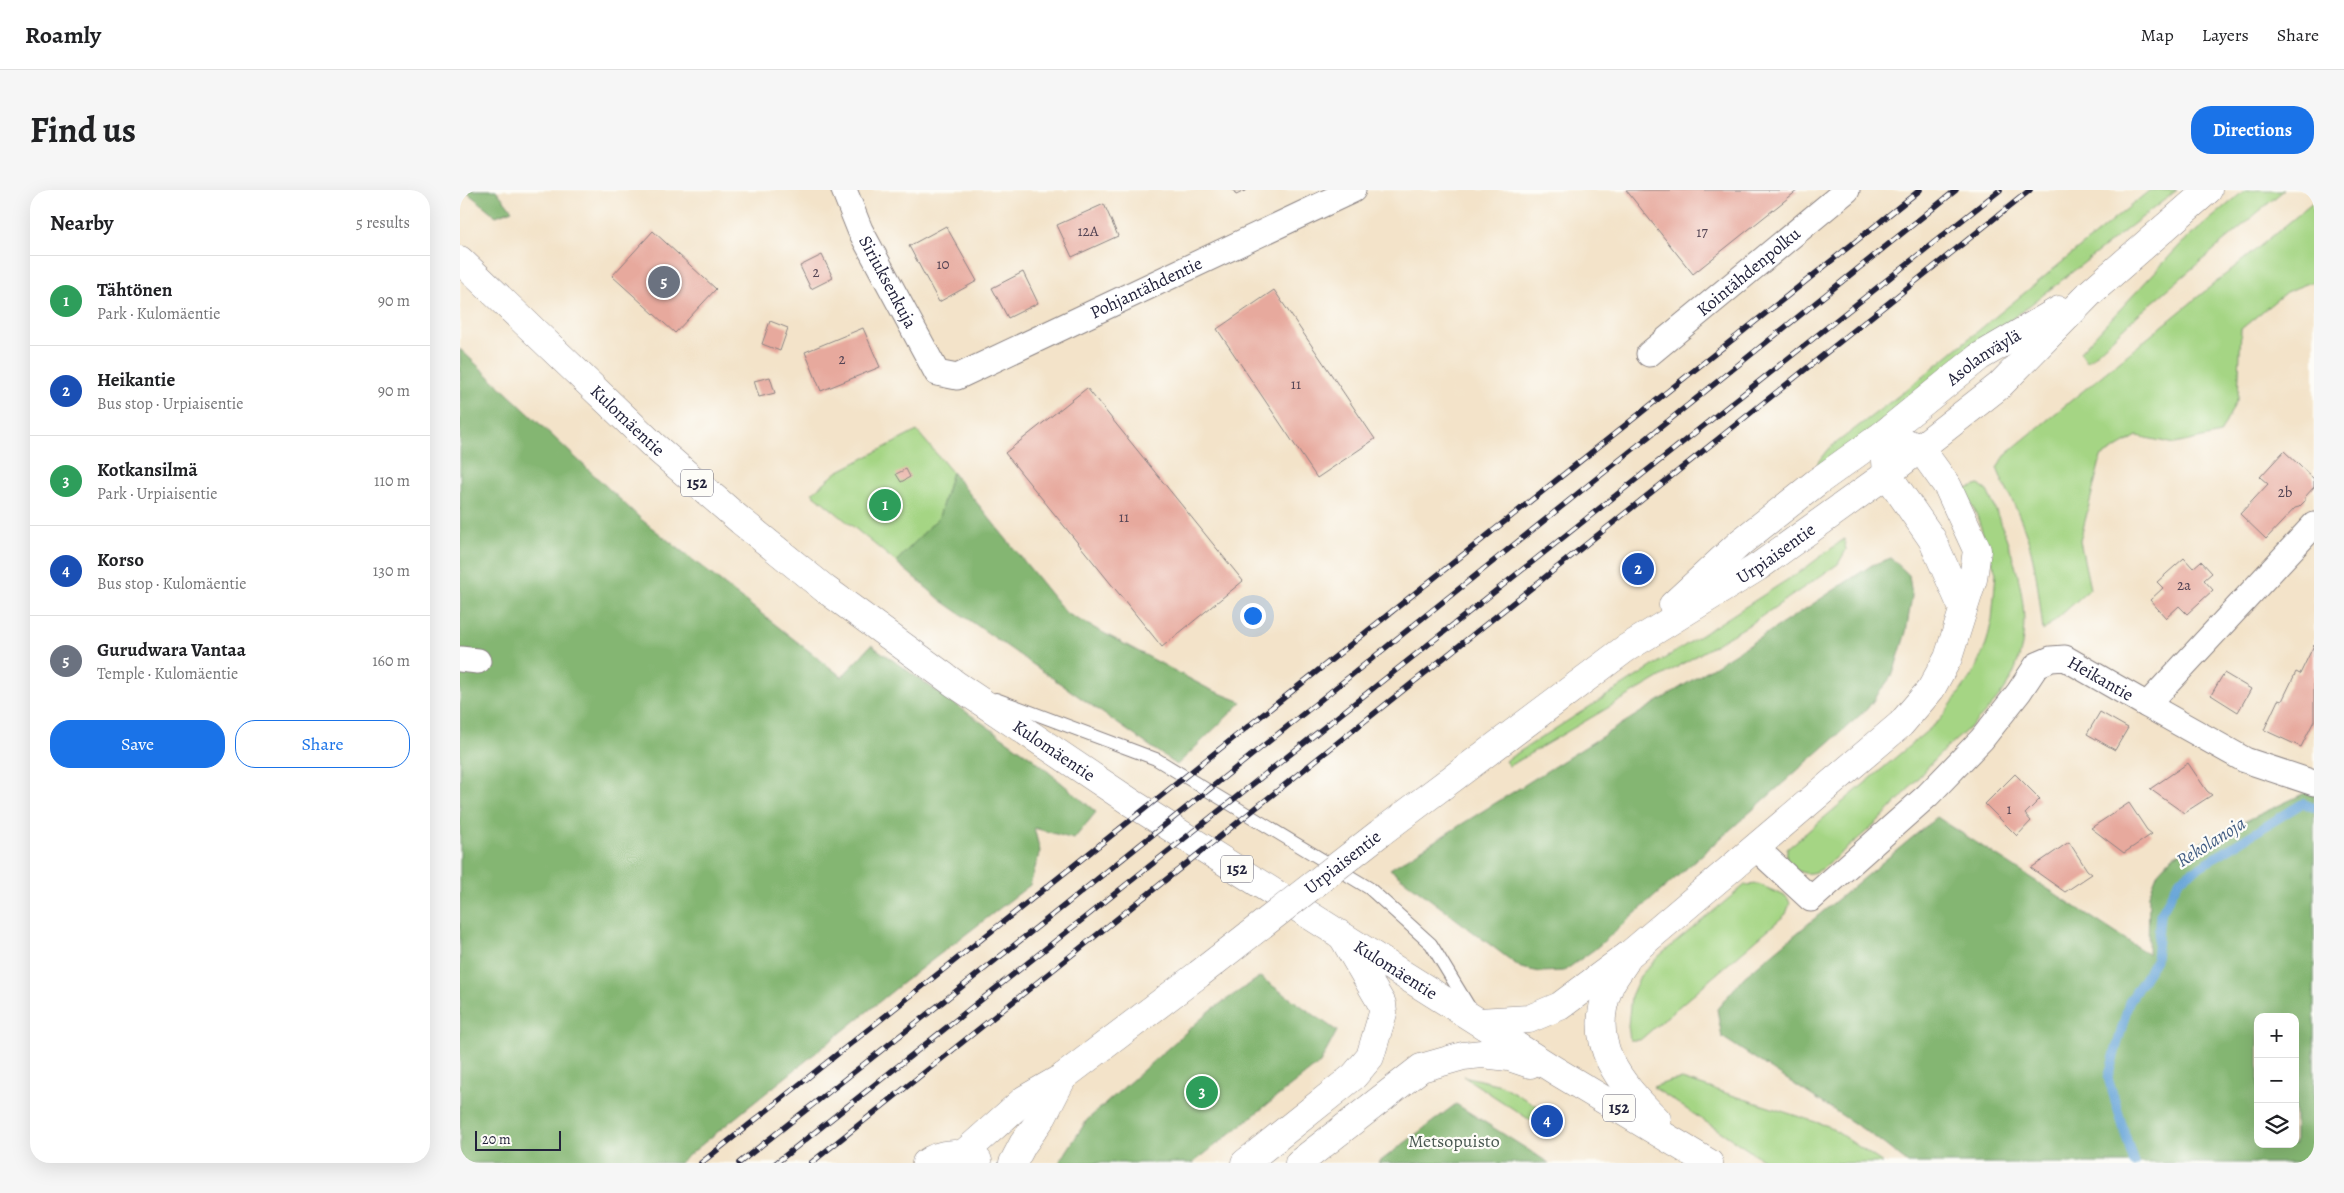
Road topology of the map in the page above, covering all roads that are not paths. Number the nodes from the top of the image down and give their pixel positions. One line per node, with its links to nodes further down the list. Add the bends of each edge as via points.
1 (1353, 190): 8 (street, Pohjantähdentie, via 956,377)
2 (1847, 190): 7 (street, Kointähdenpolku)
3 (2208, 190): 6 (main road, Asolanväylä)
4 (850, 192): 8 (street, Siriuksenkuja, via 860,230)
5 (460, 260): 15 (main road, Kulomäentie / 152, via 653,445 741,521 825,589)
6 (2091, 292): 9 (main road, Asolanväylä, via 1979,357); 10 (main road, Asolanväylä, via 1999,386)
7 (1649, 354)
8 (937, 373)
9 (1884, 434): 10 (main road); 11 (main road); 14 (main road, Urpiaisentie, via 1816,482 1741,542)
10 (1920, 448): 11 (main road, Urpiaisentie); 13 (main road, via 1951,492 1976,550 1973,579)
11 (1887, 474): 13 (main road, via 1932,539); 14 (main road, Urpiaisentie, via 1758,567)
12 (2314, 525): 16 (street, Heikantie)
13 (1963, 609): 18 (main road, via 1948,658 1931,689 1901,724)
14 (1625, 649): 23 (main road, Urpiaisentie, bridge)
15 (955, 684): 19 (main road, Kulomäentie / 152, via 1125,798); 21 (lane, via 1156,759 1370,888 1431,944)
16 (2147, 705): 17 (street, Heikantie, via 2244,760); 18 (street, Heikantie, via 2066,658 2051,659 2037,665 1982,739 1928,795 1811,899)
17 (2314, 783)
18 (1756, 848): 20 (main road)
19 (1342, 935): 21 (main road, Kulomäentie / 152); 28 (main road, via 1382,1004 1383,1013 1370,1057 1354,1076)
20 (1630, 954): 21 (main road, via 1560,1006 1529,1019); 24 (main road, via 1609,987 1602,1010 1602,1032 1610,1065 1634,1097)
21 (1479, 1022): 22 (main road, Kulomäentie / 152)
22 (1556, 1071): 24 (main road, Kulomäentie / 152); 29 (main road, via 1509,1057 1482,1054 1421,1068)
23 (1063, 1078): 25 (main road, Urpiaisentie, via 1025,1099); 27 (main road, Urpiaisentie)
24 (1682, 1145): 30 (main road, Kulomäentie / 152)
25 (972, 1159): 26 (main road, Urpiaisentie, via 934,1157)
26 (926, 1163)
27 (1013, 1163)
28 (1245, 1163)
29 (1299, 1163)
30 (1709, 1163)

